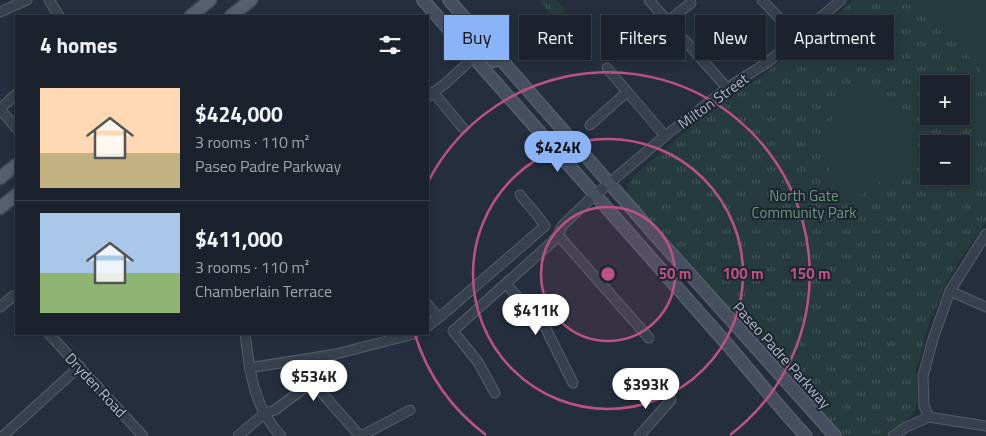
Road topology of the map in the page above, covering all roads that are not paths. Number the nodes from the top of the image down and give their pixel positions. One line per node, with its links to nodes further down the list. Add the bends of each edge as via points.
1 (27, 0): 12 (street)
2 (49, 0): 13 (street)
3 (210, 0): 14 (main road)
4 (250, 0): 15 (main road)
5 (423, 0): 20 (main road)
6 (450, 0): 27 (main road, Paseo Padre Parkway)
7 (649, 0): 16 (street)
8 (762, 0): 18 (street)
9 (824, 0): 11 (street)
10 (691, 3): 17 (street)
11 (836, 3): 19 (street, Milton Street)
12 (0, 12)
13 (57, 15)
14 (192, 15)
15 (232, 15)
16 (663, 15)
17 (676, 15)
18 (776, 15)
19 (822, 15)
20 (444, 24)
21 (685, 40): 28 (street)
22 (776, 55): 28 (street, Milton Street)
23 (471, 60): 30 (street)
24 (477, 60): 42 (main road)
25 (493, 60): 27 (main road)
26 (607, 68): 29 (street)
27 (516, 76): 39 (main road, Paseo Padre Parkway)
28 (727, 88): 36 (street, Milton Street)
29 (627, 92): 33 (street); 36 (street)
30 (430, 94): 35 (street)
31 (15, 95): 32 (street)
32 (0, 109): 34 (street)
33 (590, 125)
34 (15, 127)
35 (463, 128)
36 (665, 136): 39 (street, Milton Street)
37 (15, 166): 38 (main road)
38 (0, 178)
39 (609, 183): 42 (street, Milton Street); 74 (main road, Paseo Padre Parkway)
40 (15, 196): 43 (main road)
41 (520, 196): 52 (street, via 545,226)
42 (595, 196): 45 (street, Milton Street, via 562,226); 73 (main road)
43 (0, 208)
44 (986, 234): 47 (street)
45 (558, 235): 46 (street, Milton Street); 57 (street)
46 (506, 284): 60 (street, via 546,329); 61 (street, Milton Street, via 453,331 478,362)
47 (950, 291): 51 (street); 65 (street, via 924,376 924,406)
48 (15, 297): 49 (street)
49 (0, 307)
50 (429, 307): 52 (street)
51 (986, 307)
52 (438, 317): 53 (street)
53 (429, 325)
54 (50, 335): 58 (street, Dryden Road)
55 (244, 335): 59 (street)
56 (410, 335): 59 (street, via 336,354)
57 (649, 338)
58 (80, 366): 67 (street); 68 (street, Dryden Road)
59 (249, 368): 64 (street, via 256,396)
60 (573, 383)
61 (495, 392)
62 (671, 400): 72 (street)
63 (410, 410): 71 (street)
64 (265, 413): 69 (street); 70 (street); 71 (street, via 275,410 312,382)
65 (929, 417): 66 (street); 75 (street)
66 (986, 426)
67 (3, 436)
68 (143, 436)
69 (238, 436)
70 (281, 436)
71 (361, 436)
72 (639, 436)
73 (806, 436)
74 (835, 436)
75 (893, 436)

